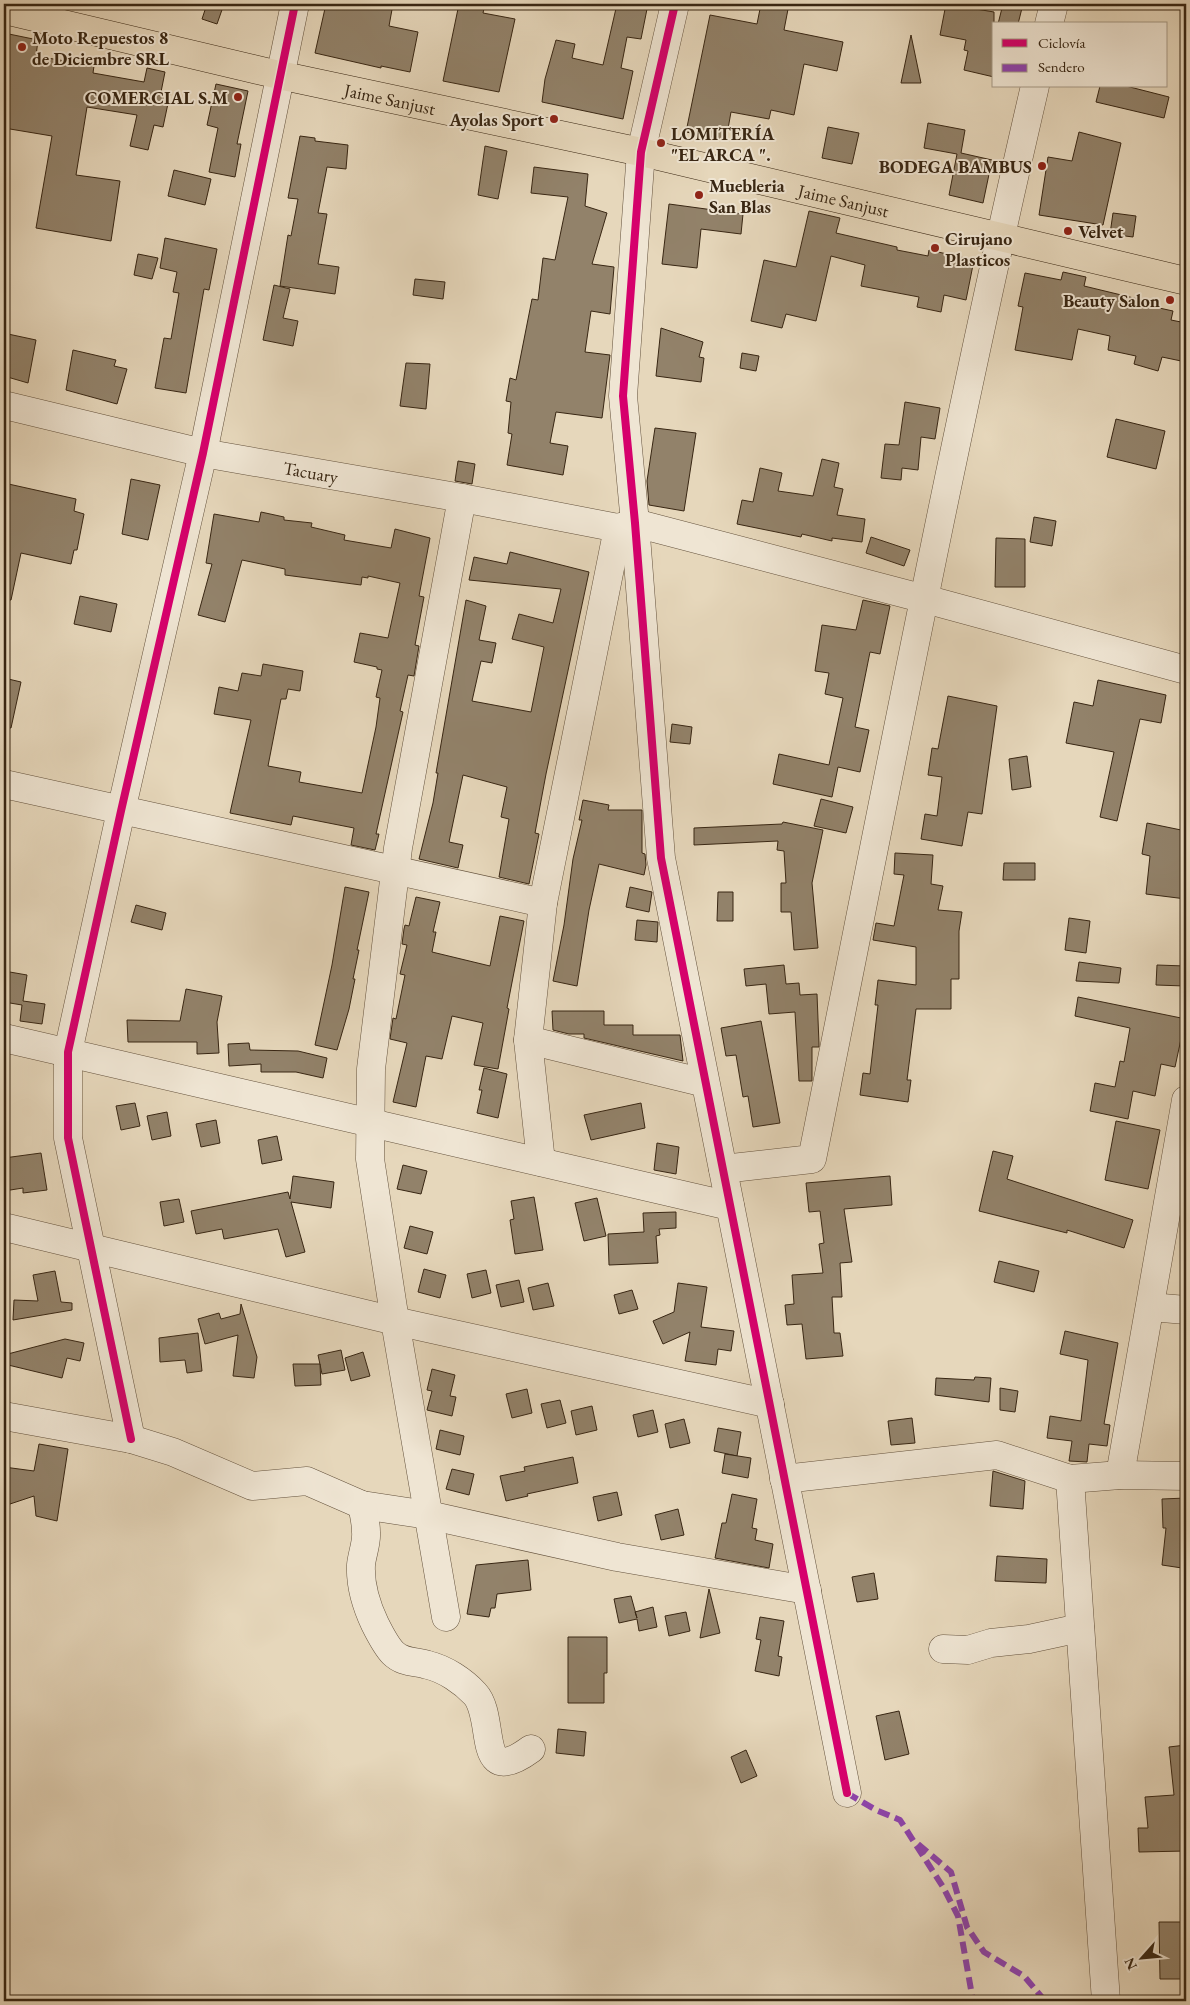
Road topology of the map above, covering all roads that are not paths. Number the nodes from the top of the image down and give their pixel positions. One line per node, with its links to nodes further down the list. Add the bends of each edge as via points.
1 (295, 4): 6 (street)
2 (675, 4): 8 (street)
3 (1054, 4): 5 (street)
4 (4, 10): 6 (main road, Jaime Sanjust)
5 (1050, 22)
6 (279, 75): 8 (main road, Jaime Sanjust); 12 (street)
7 (1035, 88): 9 (street)
8 (641, 152): 9 (main road, Jaime Sanjust); 14 (street, via 623,396)
9 (1000, 237): 10 (main road, Jaime Sanjust); 15 (street)
10 (1186, 281)
11 (4, 405): 12 (street, Tacuary)
12 (203, 453): 13 (street, Tacuary); 18 (street)
13 (462, 498): 14 (street, Tacuary); 19 (street)
14 (627, 526): 15 (street, Tacuary); 20 (street); 24 (street, via 661,858)
15 (925, 599): 16 (street, Tacuary); 28 (street, via 812,1159)
16 (1186, 670)
17 (4, 784): 18 (street)
18 (120, 810): 19 (street); 23 (street)
19 (395, 870): 20 (street); 26 (street, via 371,1069)
20 (543, 903): 22 (street)
21 (4, 1038): 23 (street)
22 (528, 1040): 24 (street); 27 (street)
23 (68, 1052): 26 (street); 31 (street, via 68,1138)
24 (706, 1084): 28 (street)
25 (1186, 1100): 32 (street)
26 (371, 1122): 27 (street); 34 (street, via 370,1159)
27 (541, 1162): 29 (street)
28 (723, 1169): 29 (street)
29 (730, 1206): 35 (street)
30 (4, 1227): 31 (street)
31 (91, 1246): 34 (street); 37 (street)
32 (1150, 1307): 33 (street); 38 (street)
33 (1186, 1310)
34 (395, 1321): 35 (street); 43 (street)
35 (770, 1404): 40 (street)
36 (4, 1416): 37 (street)
37 (130, 1440): 42 (street, via 173,1452 252,1486 307,1481)
38 (1120, 1475): 39 (street); 41 (street)
39 (1186, 1476)
40 (784, 1479): 41 (street, via 997,1455); 44 (street)
41 (1070, 1479): 46 (street)
42 (362, 1505): 43 (street); 48 (street, via 367,1533 361,1566 363,1597 375,1625 393,1653 464,1682 481,1700 488,1727 489,1750 495,1758 515,1761)
43 (428, 1515): 44 (street, via 618,1557); 45 (street)
44 (807, 1590): 49 (street)
45 (446, 1616)
46 (1080, 1628): 47 (street, via 968,1650); 50 (street)
47 (943, 1649)
48 (531, 1749)
49 (848, 1793)
50 (1106, 2001)

